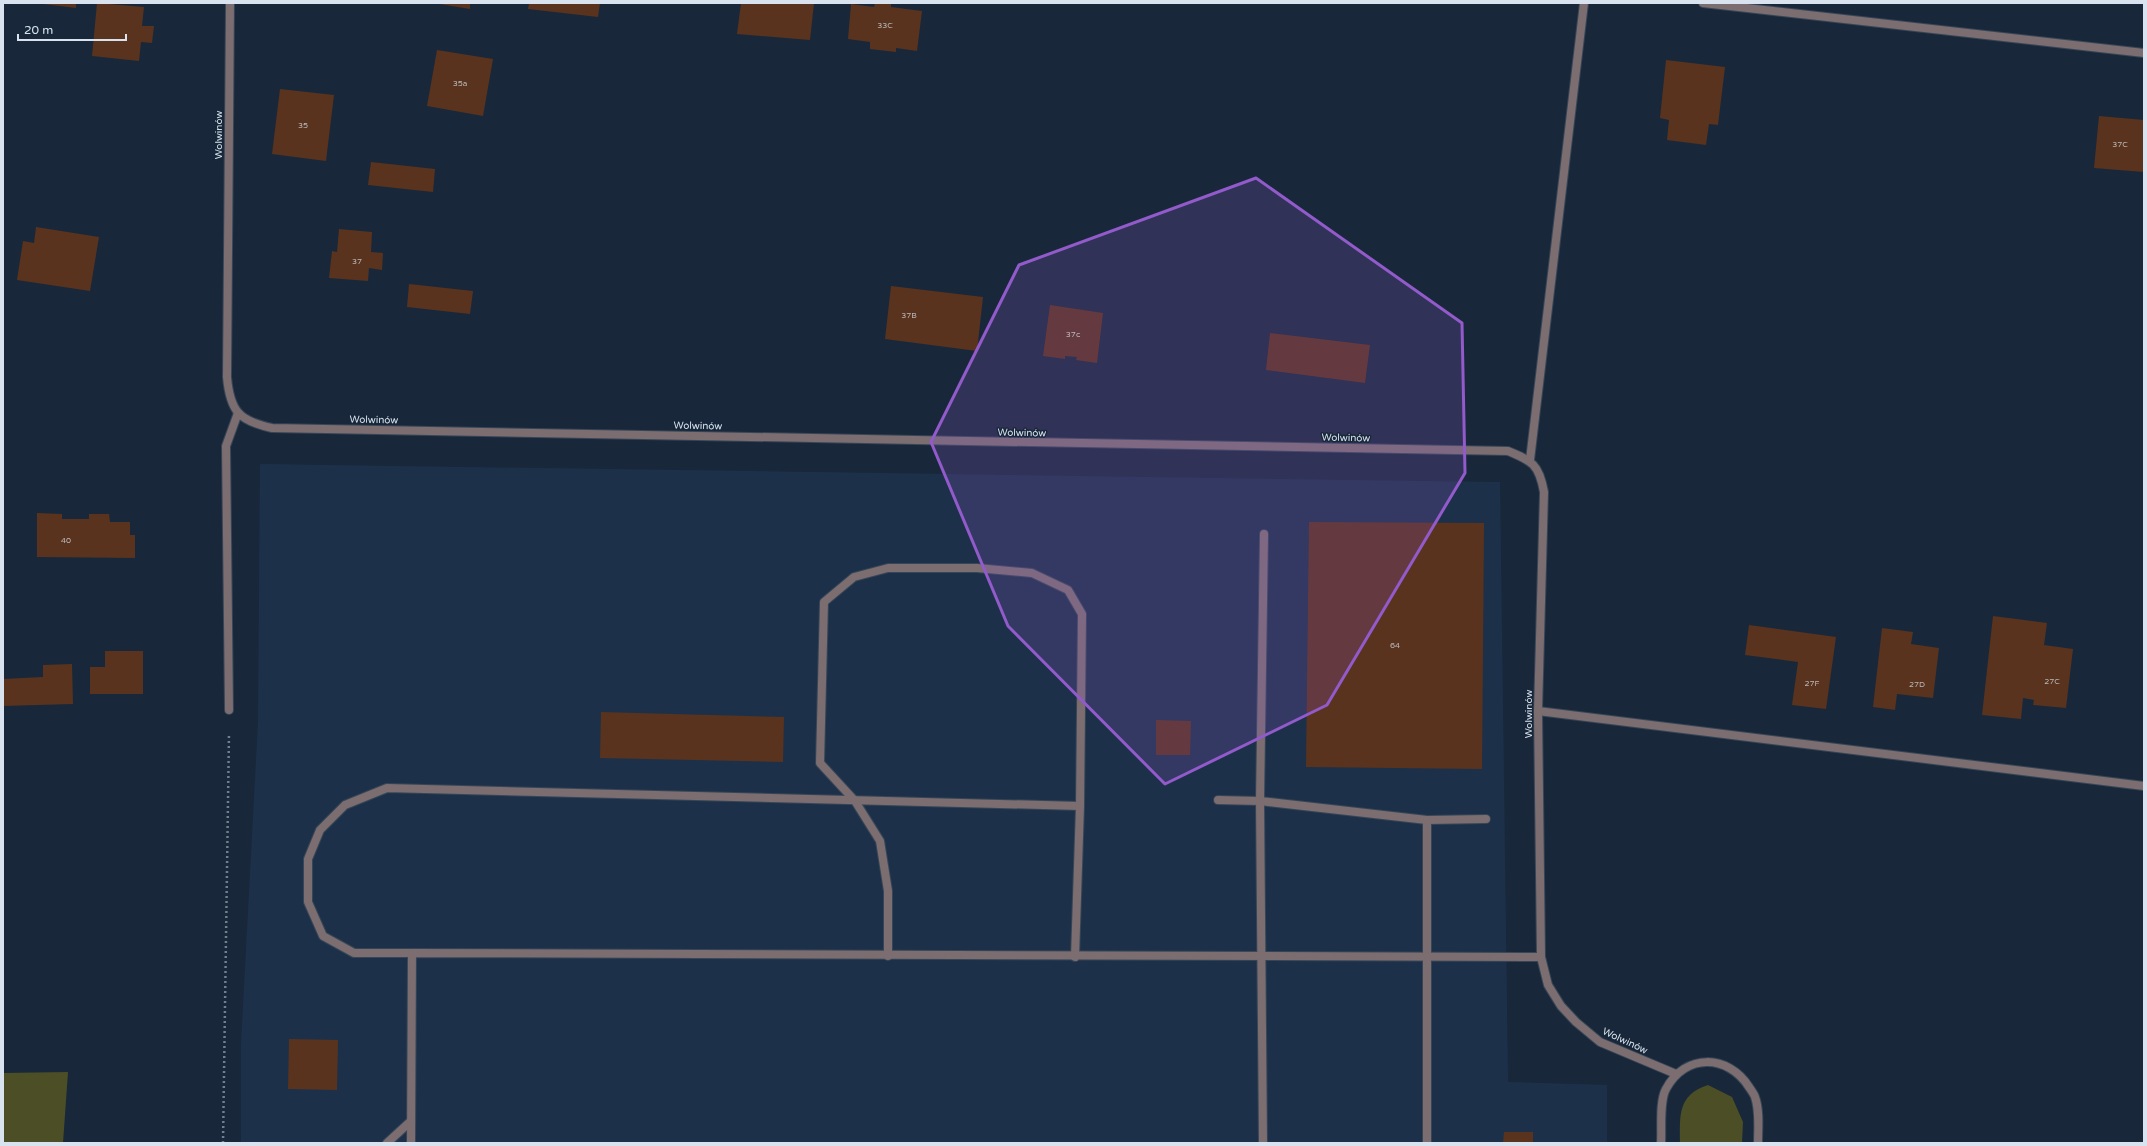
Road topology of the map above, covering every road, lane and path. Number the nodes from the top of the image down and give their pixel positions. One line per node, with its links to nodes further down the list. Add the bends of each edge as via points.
1 (230, 3): 5 (street, Wolwinów, via 227,377 229,396)
2 (1584, 3): 6 (street)
3 (1702, 3): 4 (street)
4 (2144, 53)
5 (238, 412): 6 (street, Wolwinów, via 253,424 272,428 1508,451); 8 (street, via 226,446)
6 (1530, 460): 9 (street, Wolwinów, via 1541,474 1544,492)
7 (1264, 534): 13 (street)
8 (229, 710): 25 (path)
9 (1538, 712): 10 (street); 22 (street, Wolwinów)
10 (2144, 786)
11 (1218, 800): 13 (street)
12 (855, 801): 14 (street); 14 (street, via 820,764 824,602 854,577 888,568 977,568 1032,573 1068,590 1082,614); 17 (street, via 387,788 345,805 320,830 308,859 308,902 323,936 354,953); 18 (street, via 880,841 888,891)
13 (1260, 801): 16 (street); 20 (street)
14 (1080, 806): 19 (street)
15 (1486, 819): 16 (street)
16 (1427, 820): 21 (street)
17 (412, 953): 18 (street); 24 (street)
18 (888, 956): 19 (street)
19 (1075, 957): 20 (street)
20 (1260, 957): 21 (street); 28 (street)
21 (1427, 957): 22 (street); 29 (street)
22 (1541, 957): 23 (street, Wolwinów, via 1548,985 1561,1006 1576,1022 1600,1042)
23 (1676, 1074): 30 (street, via 1665,1090); 31 (street, via 1689,1065 1705,1062 1725,1065 1742,1076 1755,1097)
24 (411, 1121): 26 (street); 27 (street)
25 (223, 1143)
26 (387, 1143)
27 (411, 1143)
28 (1263, 1143)
29 (1426, 1143)
30 (1661, 1143)
31 (1758, 1143)

